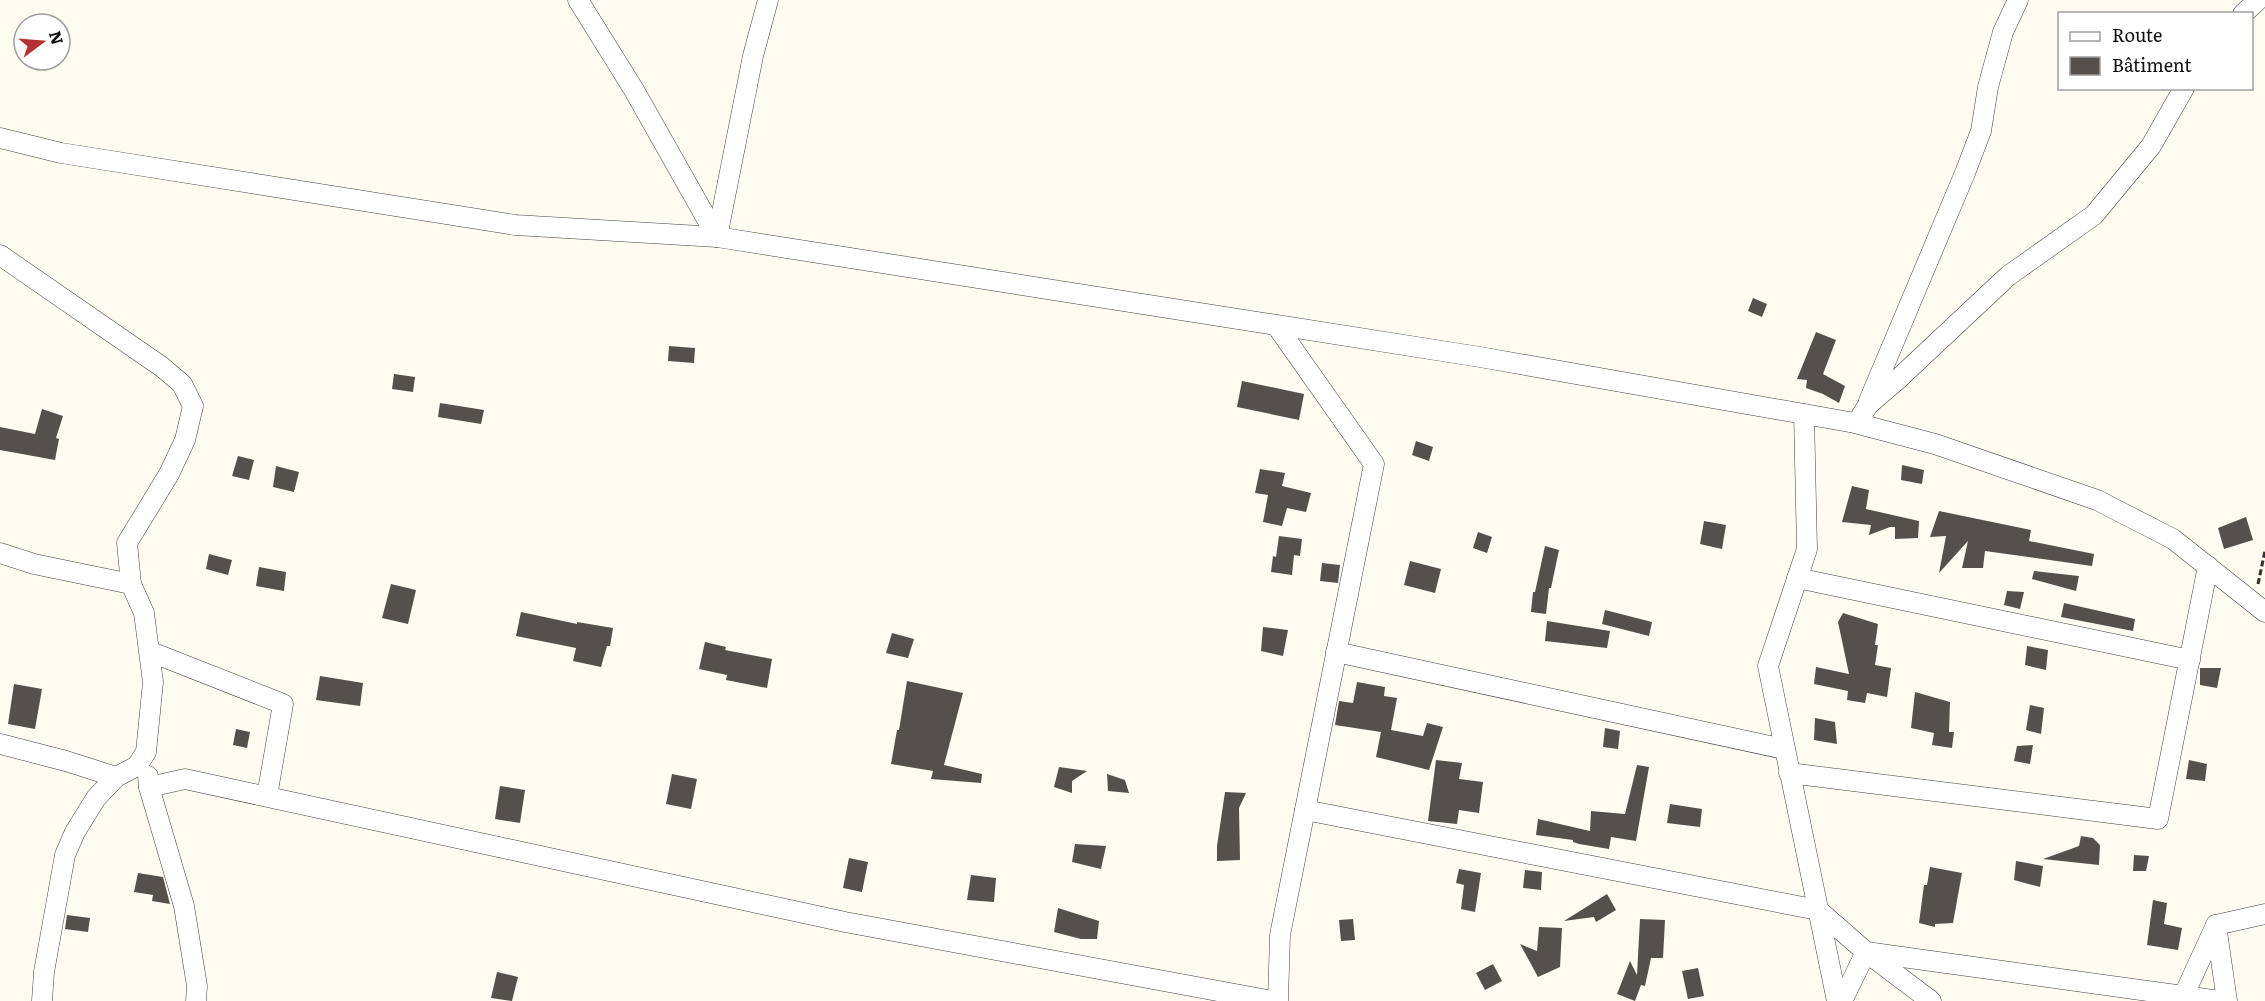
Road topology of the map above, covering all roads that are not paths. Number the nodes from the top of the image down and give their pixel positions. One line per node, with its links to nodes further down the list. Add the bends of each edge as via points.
1 (578, 0): 8 (street)
2 (768, 0): 8 (street)
3 (2018, 0): 11 (street, via 2002,33 1981,131)
4 (2258, 0): 5 (street)
5 (2245, 12)
6 (2183, 90): 11 (street, via 2151,146 2094,215 2008,276)
7 (0, 138): 8 (street, via 61,153 515,225)
8 (717, 237): 10 (street)
9 (0, 255): 17 (street, via 162,367 182,384 193,406 177,457 127,543)
10 (1276, 325): 12 (street); 20 (street, via 1374,464)
11 (1868, 405): 13 (street)
12 (1804, 414): 13 (street); 16 (street, via 1807,549)
13 (1857, 423): 15 (street, via 1935,444 2097,500 2173,539)
14 (0, 553): 17 (street)
15 (2208, 566): 18 (street); 21 (street)
16 (1797, 578): 21 (street); 23 (street, via 1768,666)
17 (131, 584): 19 (street, via 144,613)
18 (2260, 608)
19 (150, 652): 24 (street, via 153,682); 28 (street, via 283,704)
20 (1336, 652): 23 (street); 29 (street)
21 (2190, 660): 25 (street, via 2158,819)
22 (0, 744): 26 (street)
23 (1784, 749): 25 (street)
24 (146, 752): 26 (street, via 137,766); 27 (street)
25 (1789, 772): 30 (street)
26 (116, 777): 35 (street, via 96,798 65,855)
27 (149, 787): 28 (street, via 185,778); 36 (street, via 184,906)
28 (267, 796): 37 (street, via 845,922)
29 (1305, 810): 30 (street); 38 (street, via 1280,935)
30 (1818, 910): 33 (street); 39 (street)
31 (2265, 914): 32 (street)
32 (2216, 924): 34 (street); 43 (street)
33 (1866, 952): 34 (street); 40 (street); 41 (street)
34 (2183, 997): 42 (street)
35 (42, 1001)
36 (196, 1001)
37 (1272, 1001)
38 (1278, 1001)
39 (1837, 1001)
40 (1842, 1001)
41 (1931, 1001)
42 (2220, 1001)
43 (2227, 1001)

